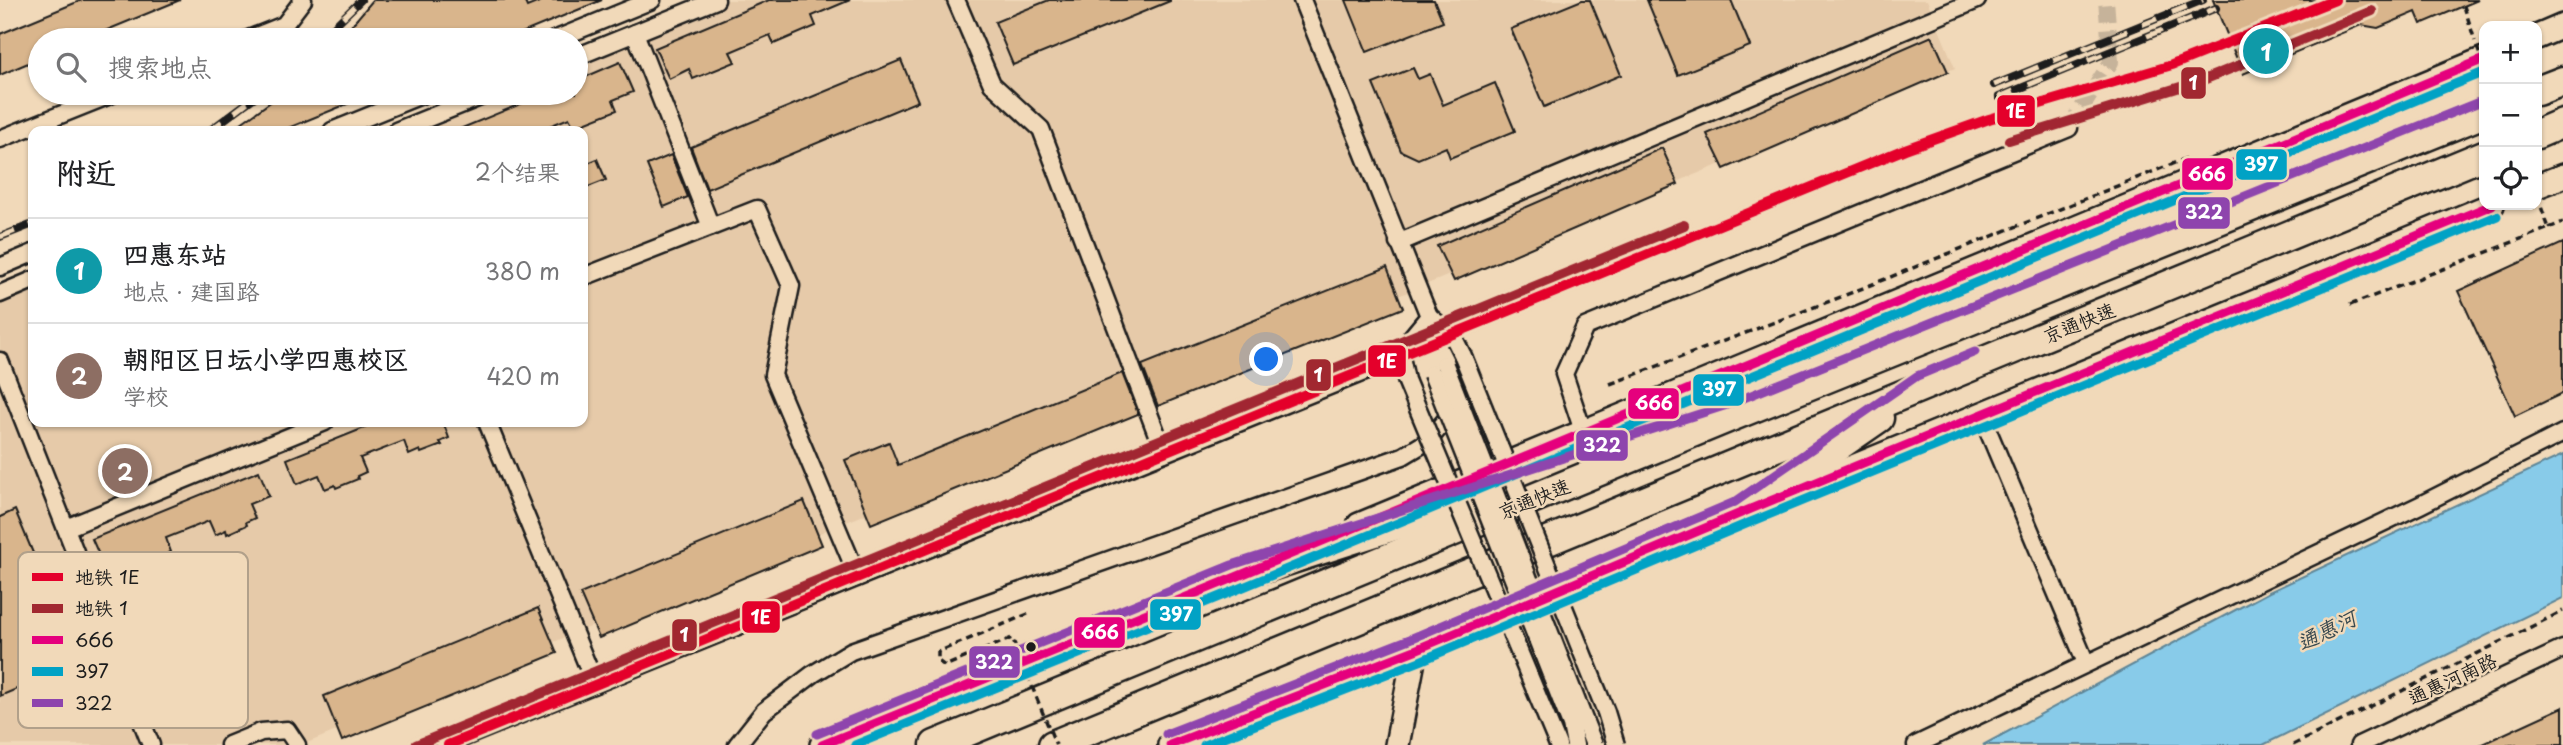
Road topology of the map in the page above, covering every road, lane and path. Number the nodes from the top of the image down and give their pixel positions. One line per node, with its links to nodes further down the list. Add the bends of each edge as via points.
1 (303, 0): 9 (street)
2 (652, 0): 10 (street)
3 (716, 0): 11 (street)
4 (956, 0): 57 (street, via 992,83 1041,129)
5 (1302, 0): 38 (street)
6 (1977, 0): 38 (street)
7 (2464, 6): 13 (path)
8 (2563, 26): 12 (main road)
9 (276, 28)
10 (583, 28)
11 (635, 33): 14 (street); 36 (street)
12 (2542, 35)
13 (2479, 49): 55 (main road)
14 (588, 53)
15 (2563, 81): 16 (highway)
16 (2542, 90)
17 (85, 105): 22 (street)
18 (396, 105): 23 (street)
19 (460, 105): 24 (street)
20 (2479, 115): 52 (highway, 京通快速)
21 (2563, 123): 27 (highway)
22 (32, 126)
23 (344, 126)
24 (408, 126)
25 (28, 128): 28 (street)
26 (2069, 128): 55 (street, via 1584,327 1564,374)
27 (2542, 132)
28 (0, 139)
29 (2193, 156): 48 (path)
30 (2479, 157): 49 (highway, 京通快速)
31 (2563, 176): 32 (main road)
32 (2542, 184)
33 (2480, 210): 50 (main road)
34 (2544, 215): 37 (path)
35 (2563, 222): 37 (path)
36 (711, 227): 41 (street); 61 (street, via 757,209 791,286 774,375)
37 (2549, 228): 44 (path)
38 (1398, 243): 45 (street)
39 (28, 255): 40 (street)
40 (0, 267)
41 (588, 275)
42 (28, 282): 43 (street)
43 (0, 294)
44 (2350, 305)
45 (1429, 316): 46 (street); 83 (street, bridge, via 1453,335 1463,356)
46 (1401, 357): 57 (street); 80 (street, bridge, via 1406,380)
47 (0, 360): 59 (street)
48 (1610, 384)
49 (1924, 386): 58 (highway); 77 (highway, 京通快速)
50 (1981, 414): 58 (main road); 67 (street)
51 (1449, 416): 74 (street, bridge, via 1427,441 1403,456 850,651 764,711); 81 (street, bridge); 82 (street, bridge, via 1438,369)
52 (1728, 418): 62 (highway); 76 (highway, 京通快速)
53 (313, 427): 59 (street)
54 (489, 427): 68 (street)
55 (1583, 431): 62 (main road)
56 (2563, 433): 67 (street)
57 (1164, 453): 61 (street)
58 (1741, 513): 66 (main road)
59 (66, 528): 60 (street)
60 (75, 552)
61 (858, 577): 68 (street)
62 (1236, 577): 75 (main road)
63 (2563, 611): 85 (path)
64 (1028, 614): 77 (path, bridge, via 938,652 938,661 945,666 1012,638)
65 (2563, 649): 86 (street, 通惠河南路)
66 (1415, 650): 78 (main road); 79 (main road)
67 (2086, 663): 84 (street)
68 (595, 684): 73 (street)
69 (144, 728): 70 (street)
70 (151, 745)
71 (229, 745): 72 (street, via 261,732 287,730)
72 (297, 745)
73 (444, 745)
74 (737, 745)
75 (822, 745)
76 (935, 745)
77 (1054, 745)
78 (1170, 745)
79 (1397, 745)
80 (1558, 745)
81 (1575, 745)
82 (1594, 745)
83 (1616, 745)
84 (1916, 745)
85 (2293, 745)
86 (2359, 745)

